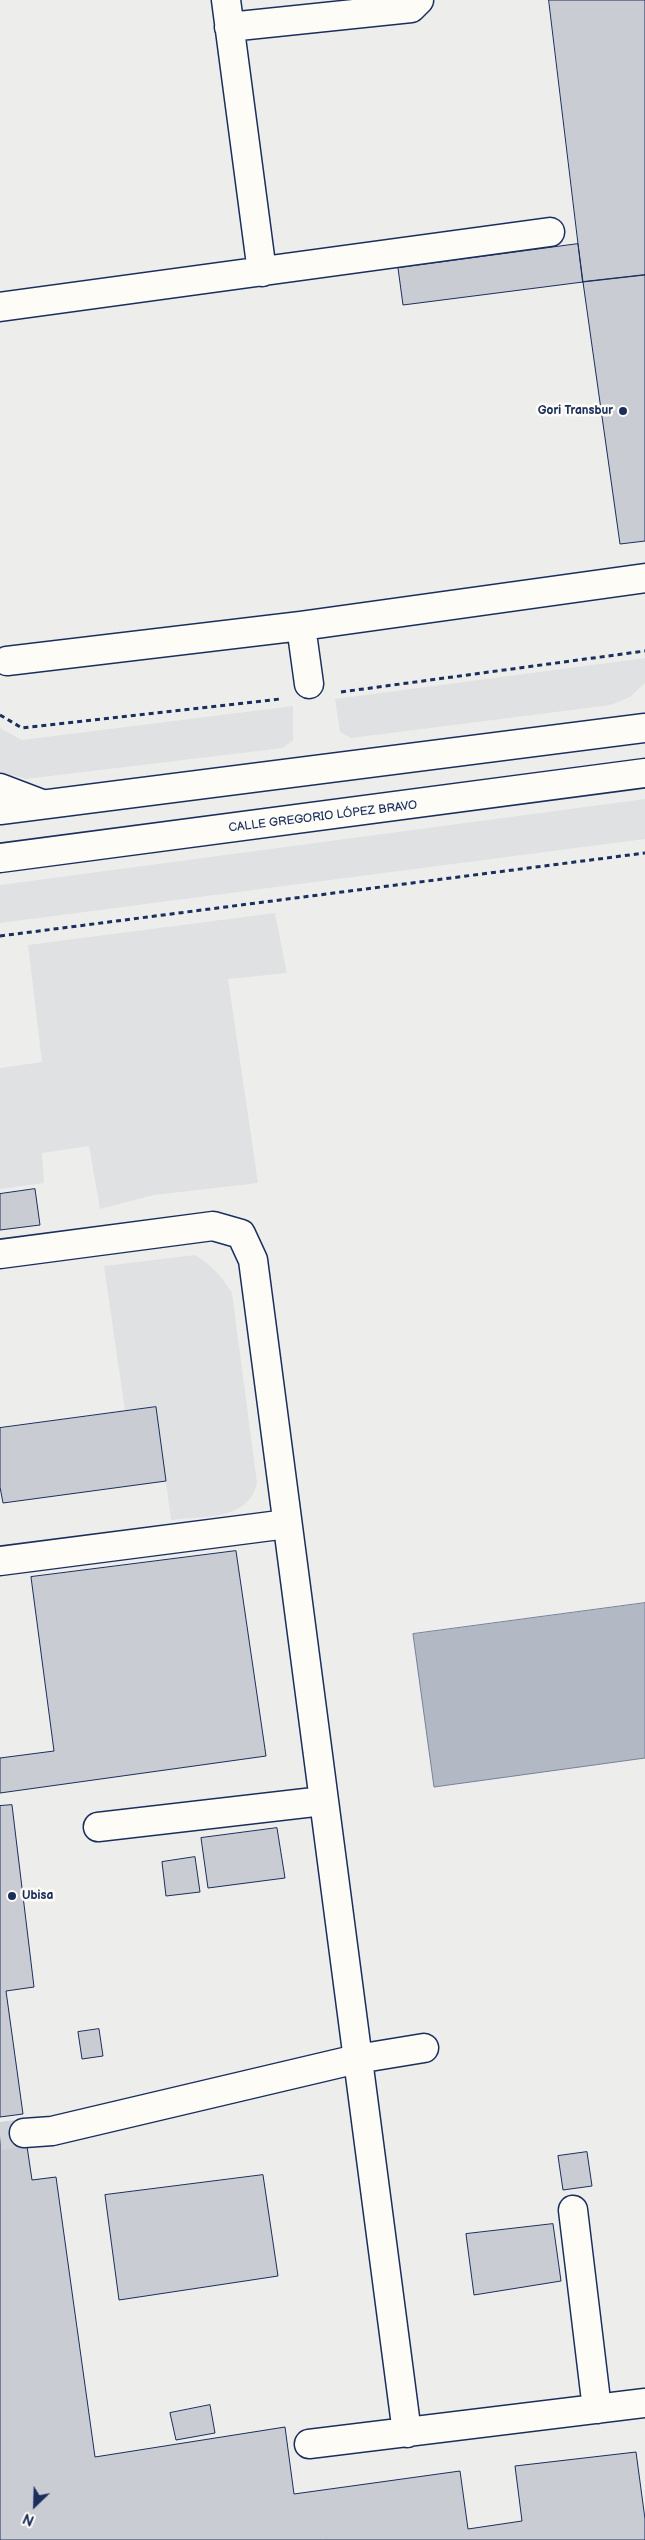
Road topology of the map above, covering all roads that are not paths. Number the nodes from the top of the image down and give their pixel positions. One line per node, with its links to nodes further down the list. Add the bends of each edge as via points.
1 (226, 0): 3 (main road)
2 (419, 0): 3 (main road, via 411,8)
3 (229, 27): 5 (main road)
4 (550, 232): 5 (main road)
5 (262, 272): 6 (main road)
6 (0, 307)
7 (645, 578): 8 (main road)
8 (301, 626): 9 (main road); 10 (main road)
9 (7, 661)
10 (309, 684)
11 (645, 728): 14 (main road)
12 (645, 773): 16 (main road, CALLE GREGORIO LÓPEZ BRAVO)
13 (0, 788): 14 (main road)
14 (42, 804): 15 (main road)
15 (0, 810)
16 (0, 858)
17 (0, 1254): 18 (main road, via 213,1226 241,1234 253,1260)
18 (287, 1524): 19 (main road); 20 (main road)
19 (0, 1561)
20 (323, 1801): 21 (main road); 23 (main road)
21 (98, 1827)
22 (424, 2048): 23 (main road)
23 (357, 2059): 24 (main road, via 52,2131); 28 (main road)
24 (24, 2133)
25 (573, 2210): 27 (main road)
26 (645, 2403): 27 (main road)
27 (597, 2409): 28 (main road)
28 (407, 2433): 29 (main road)
29 (309, 2444)

